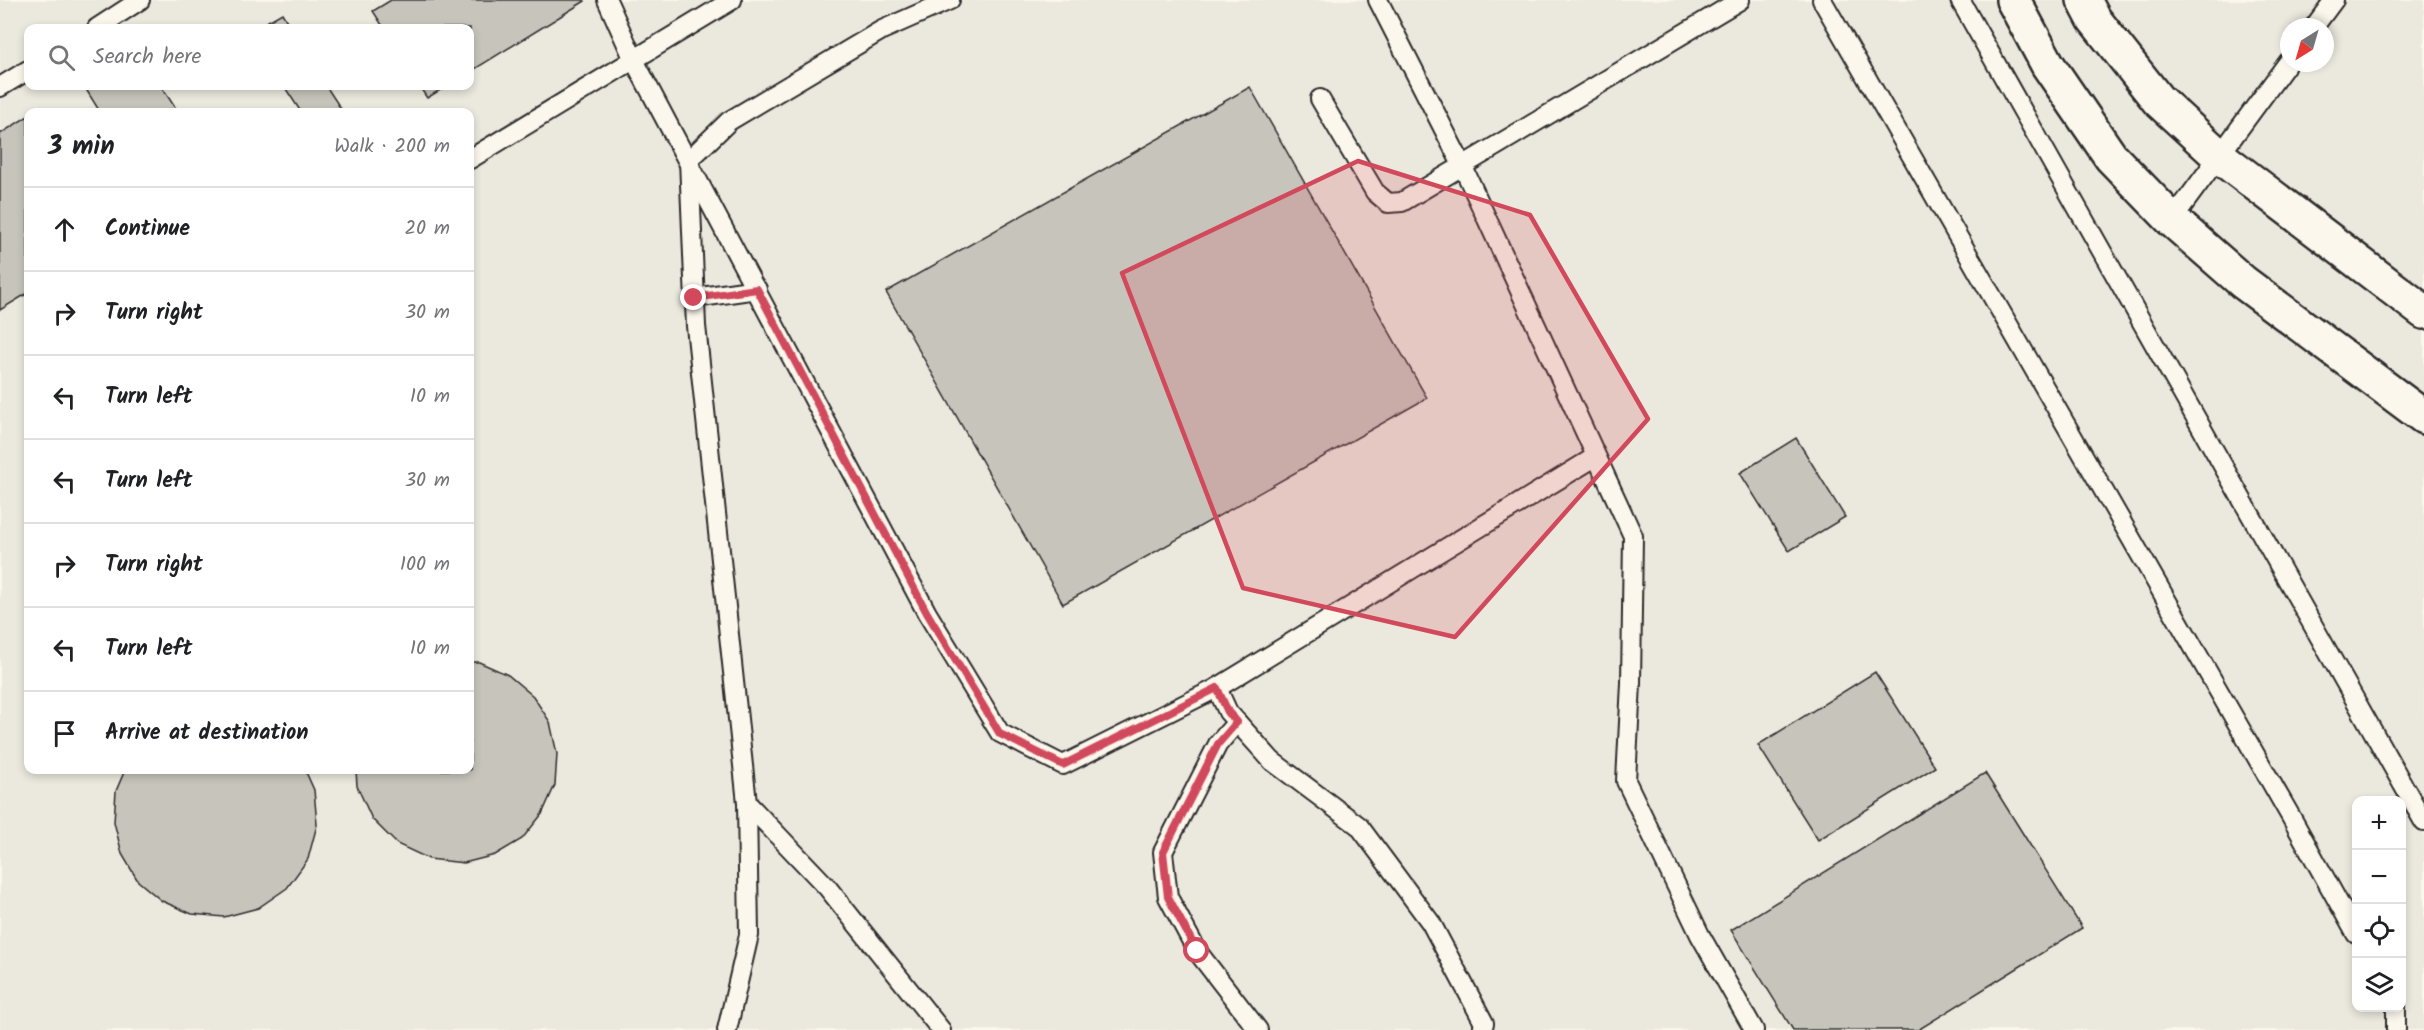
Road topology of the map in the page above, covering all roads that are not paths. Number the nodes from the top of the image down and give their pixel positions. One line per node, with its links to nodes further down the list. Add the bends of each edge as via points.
1 (140, 0): 13 (lane)
2 (607, 0): 14 (lane)
3 (732, 0): 14 (lane)
4 (950, 0): 21 (lane, via 882,30 729,121)
5 (1378, 0): 22 (lane)
6 (1740, 0): 22 (lane)
7 (1822, 0): 33 (lane)
8 (1960, 0): 32 (lane)
9 (2013, 0): 23 (street, via 2048,65 2111,157)
10 (2084, 0): 19 (street, via 2094,19 2158,100)
11 (2334, 0): 12 (lane)
12 (2321, 18)
13 (103, 24)
14 (634, 60): 20 (lane); 21 (lane)
15 (24, 72): 17 (lane)
16 (2281, 72): 19 (lane)
17 (0, 87)
18 (1320, 99): 22 (lane, via 1375,192 1388,204 1402,202)
19 (2219, 156): 23 (lane); 26 (street)
20 (474, 157)
21 (689, 160): 24 (lane); 25 (lane)
22 (1463, 167): 28 (lane)
23 (2172, 220): 27 (street, via 2243,282)
24 (757, 289): 25 (lane); 29 (lane, via 927,613 1000,734 1063,765)
25 (694, 298): 31 (lane)
26 (2424, 312)
27 (2424, 417)
28 (1595, 457): 29 (lane); 39 (lane, via 1633,536 1626,781 1700,935)
29 (1217, 688): 30 (lane)
30 (1237, 722): 37 (lane, via 1218,744 1163,852 1168,897 1197,951); 38 (lane, via 1272,761 1359,826 1431,923 1484,1023)
31 (747, 803): 35 (lane, via 749,935); 36 (lane, via 827,887)
32 (2424, 822)
33 (2352, 927)
34 (2396, 1012): 40 (lane)
35 (727, 1030)
36 (941, 1030)
37 (1258, 1030)
38 (1482, 1030)
39 (1754, 1030)
40 (2396, 1030)

